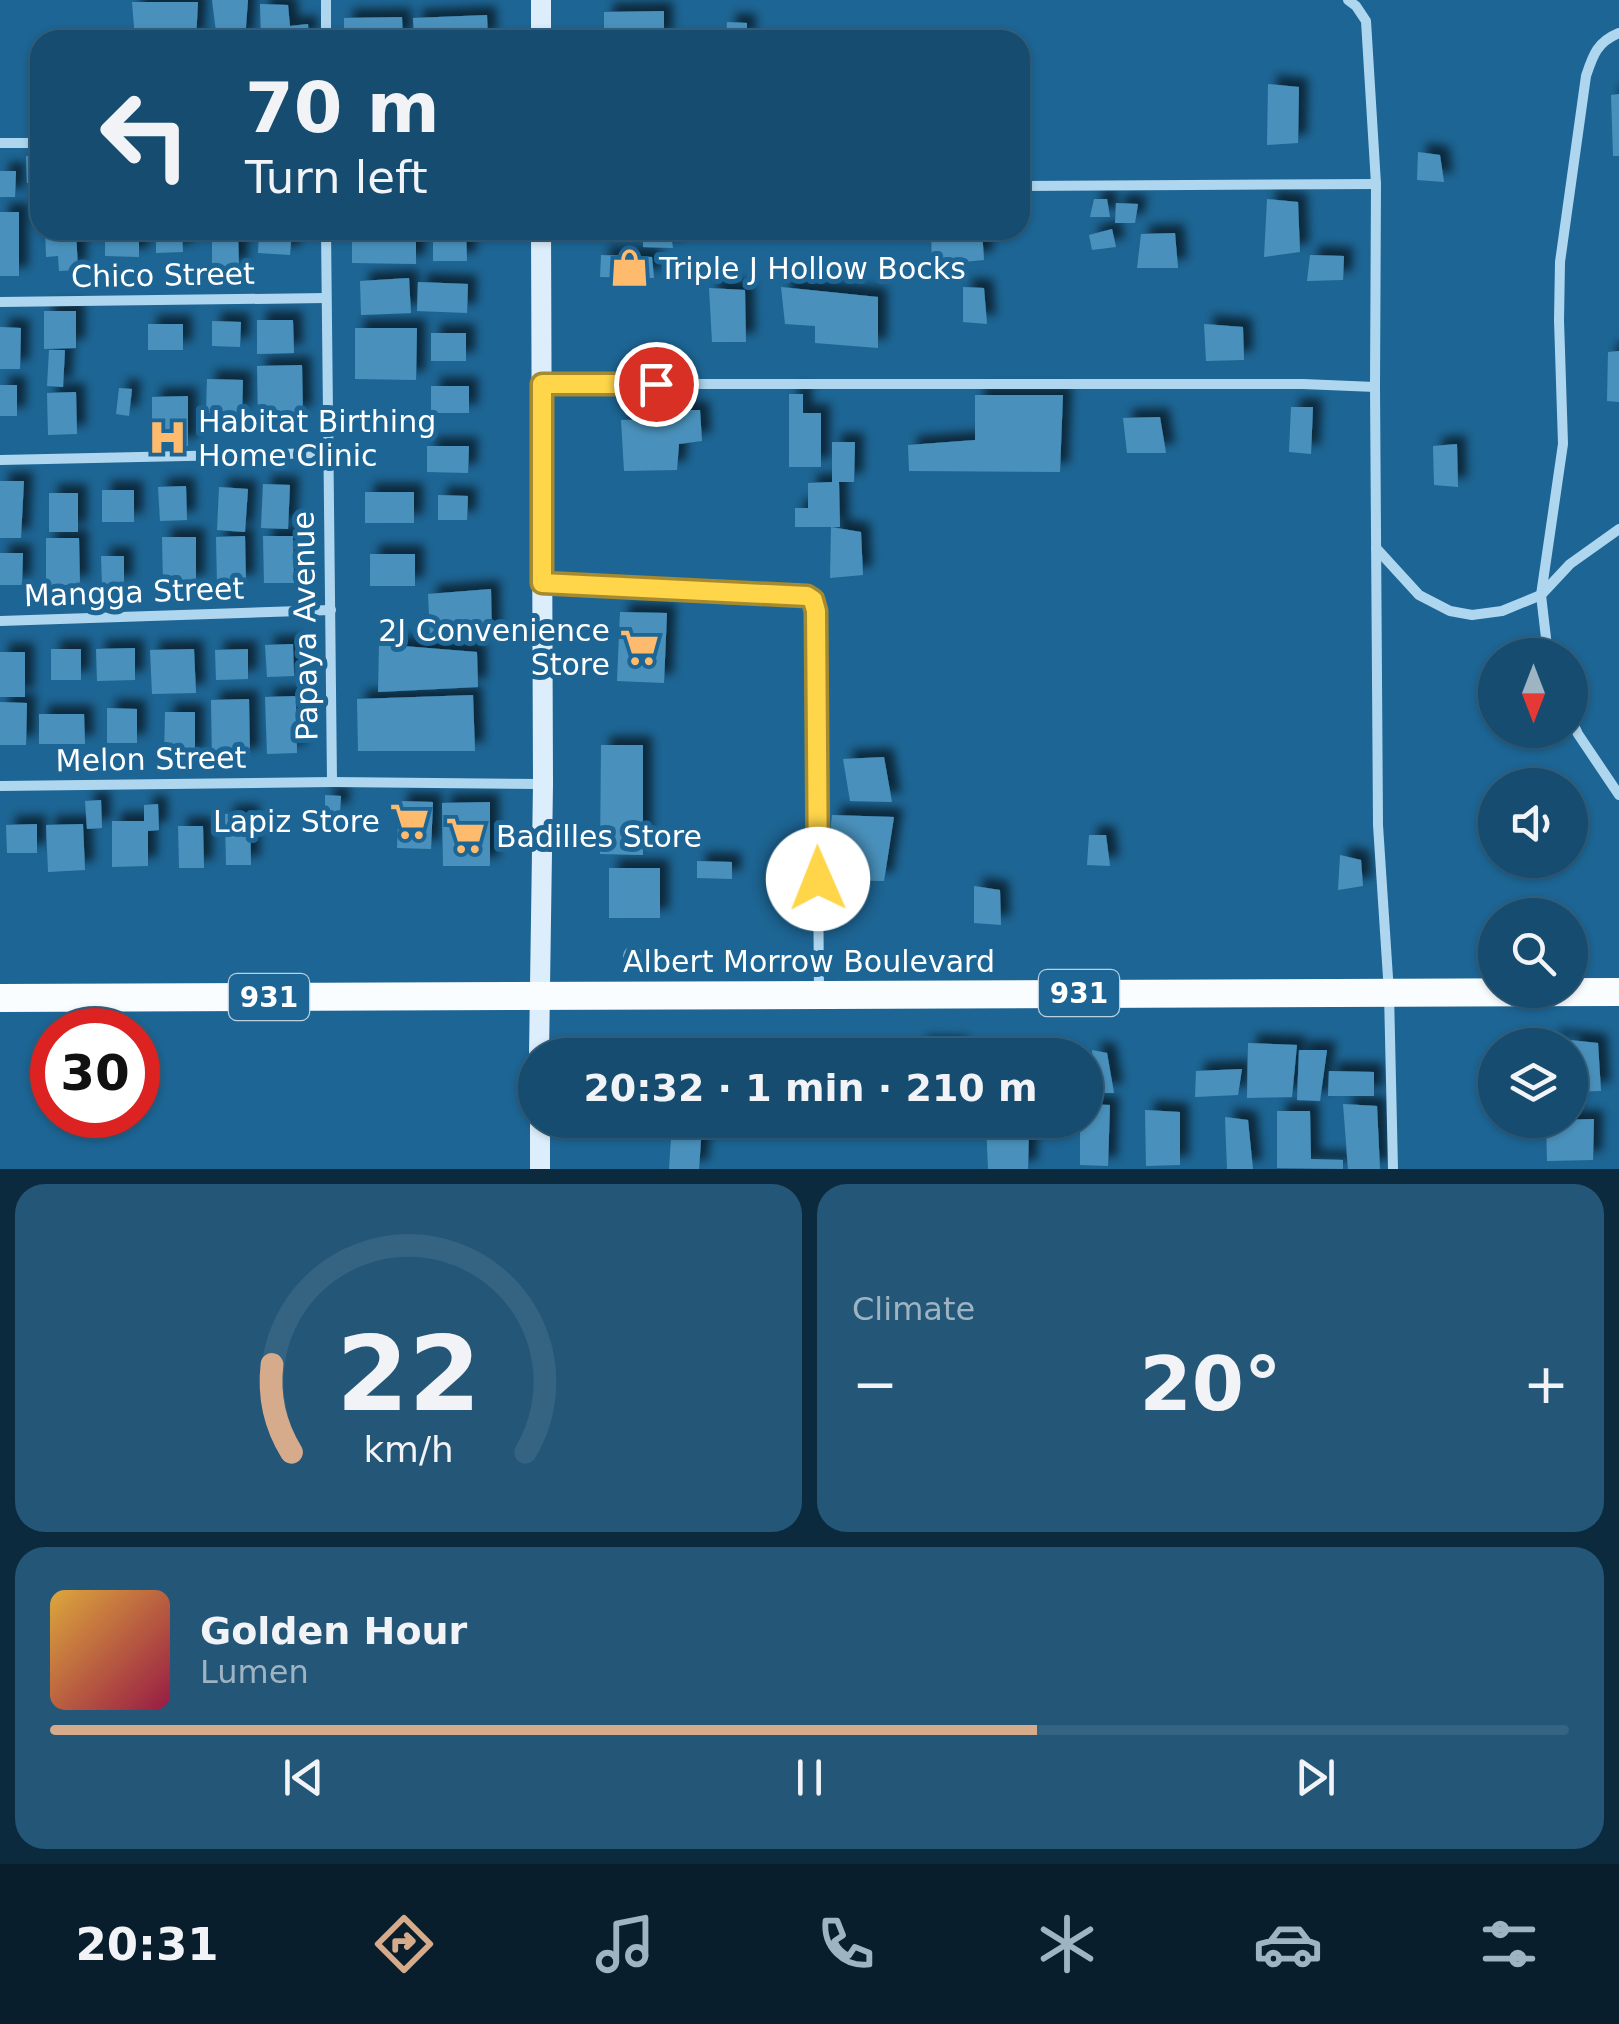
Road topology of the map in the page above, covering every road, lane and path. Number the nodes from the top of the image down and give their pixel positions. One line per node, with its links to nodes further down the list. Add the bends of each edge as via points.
1 (326, 0): 4 (street)
2 (541, 0): 5 (main road)
3 (1348, 0): 9 (street, via 1366,22)
4 (326, 30)
5 (541, 30)
6 (1619, 33): 22 (street, via 1605,39 1586,76 1572,170 1560,262 1562,444)
7 (30, 142): 8 (street)
8 (0, 143)
9 (1376, 184): 10 (street); 16 (street)
10 (1030, 186)
11 (326, 240): 13 (street, Papaya Avenue)
12 (541, 240): 15 (main road)
13 (326, 298): 14 (street, Chico Street); 17 (street, Papaya Avenue)
14 (0, 302)
15 (542, 384): 16 (street); 21 (main road)
16 (1375, 387): 20 (street)
17 (327, 453): 18 (street); 23 (street, Papaya Avenue)
18 (0, 460)
19 (1619, 529): 22 (street)
20 (1376, 548): 22 (street, via 1419,595 1450,611 1502,611); 32 (street, via 1378,825)
21 (542, 583): 28 (main road); 33 (street, via 813,600)
22 (1541, 595): 25 (street)
23 (330, 610): 24 (street, Mangga Street); 27 (street, Papaya Avenue)
24 (0, 621)
25 (1546, 638)
26 (1587, 748): 30 (street)
27 (332, 782): 28 (street, Melon Street); 29 (street, Melon Street)
28 (543, 784): 34 (main road)
29 (0, 786)
30 (1619, 795)
31 (1619, 992): 32 (highway, Albert Morrow Boulevard / 931)
32 (1389, 993): 33 (highway, Albert Morrow Boulevard / 931); 39 (street)
33 (819, 994): 34 (highway, Albert Morrow Boulevard / 931)
34 (538, 995): 35 (highway, Albert Morrow Boulevard / 931); 36 (main road)
35 (0, 998)
36 (539, 1038)
37 (540, 1138): 38 (main road)
38 (540, 1169)
39 (1393, 1169)

